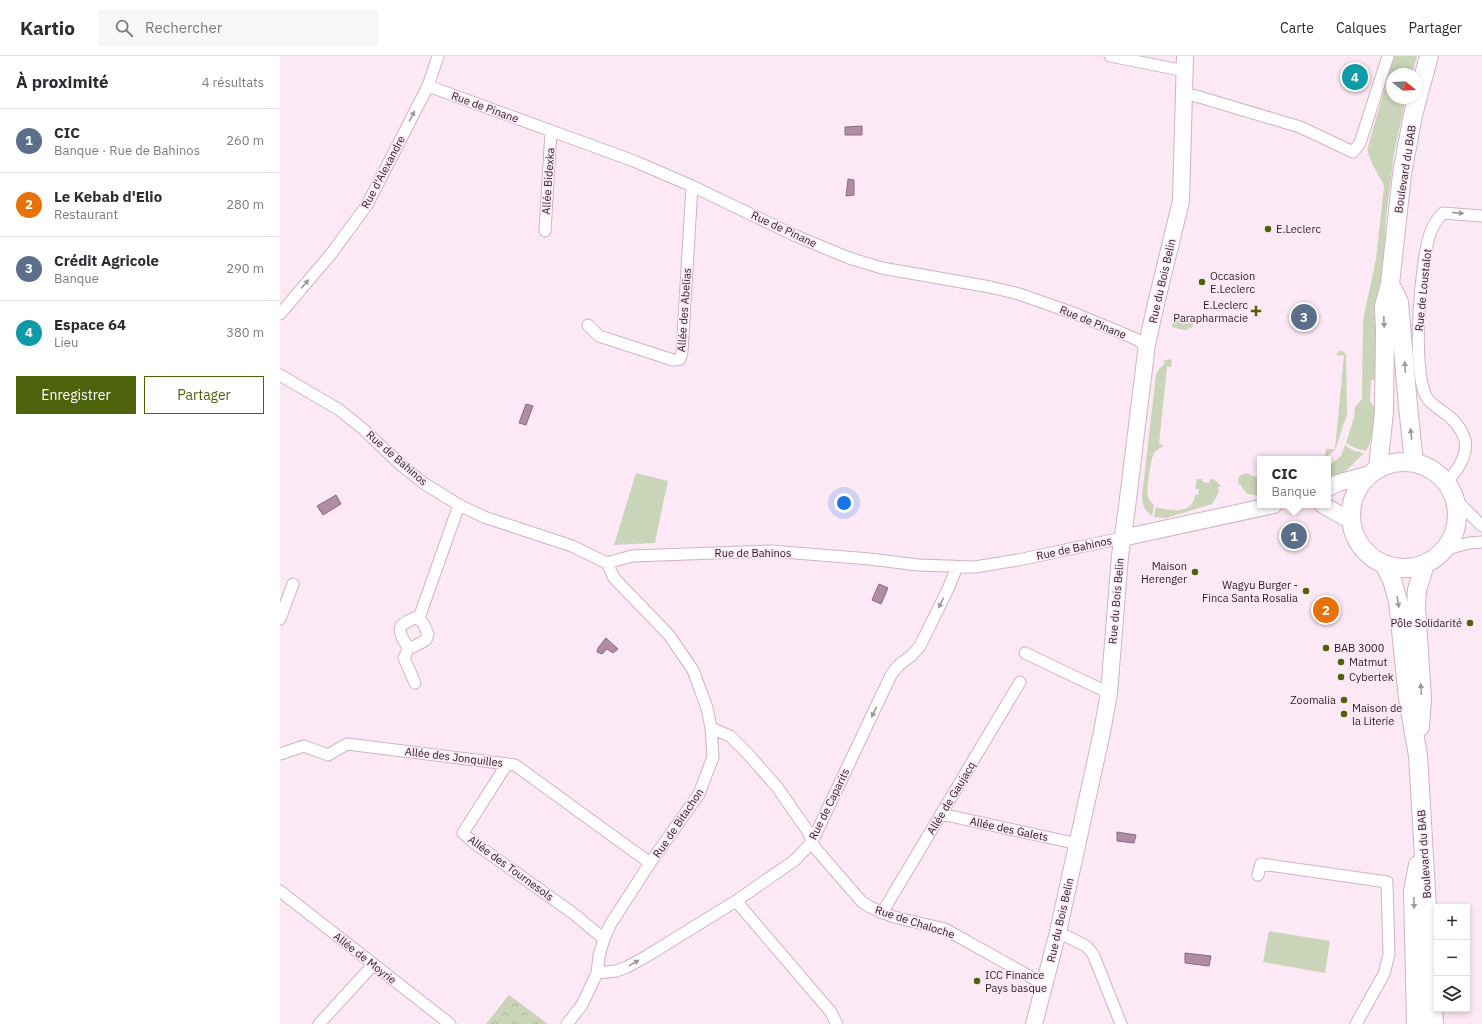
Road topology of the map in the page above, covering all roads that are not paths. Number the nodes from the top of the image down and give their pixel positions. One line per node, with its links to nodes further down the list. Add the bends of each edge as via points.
1 (438, 56): 6 (street, Rue d'Alexandre)
2 (1110, 56): 5 (street)
3 (1388, 56): 7 (street, via 1360,143 1353,152 1300,127)
4 (1429, 56): 12 (main road, Boulevard du BAB, via 1413,116 1402,174)
5 (1185, 64): 7 (street, Rue du Bois Belin)
6 (428, 86): 8 (street, Rue de Pinane); 13 (street, Rue d'Alexandre, one-way to 6, via 331,254 367,205)
7 (1184, 94): 15 (street, Rue du Bois Belin, via 1181,201 1154,308)
8 (552, 131): 9 (street, Rue de Pinane, via 634,161); 11 (street, Allée Bidexka)
9 (692, 186): 14 (street, Allée des Abelias, via 680,359 673,360 599,336); 15 (street, Rue de Pinane, via 848,258 882,268 1019,294 1118,331 1138,340)
10 (1482, 216): 20 (street, Rue de Loustalot, one-way to 10, via 1465,451 1465,440 1459,427 1434,406 1423,388 1418,327 1422,286 1428,243 1437,220 1443,213)
11 (545, 231)
12 (1390, 284): 17 (main road, one-way to 12, via 1399,302); 18 (main road, Boulevard du BAB, one-way to 18, via 1384,306 1384,412)
13 (280, 314)
14 (588, 325)
15 (1147, 348): 26 (street, Rue du Bois Belin)
16 (280, 375): 21 (street, Rue de Bahinos, via 338,409 402,466)
17 (1414, 463): 18 (main road, via 1396,462); 20 (main road, via 1437,474)
18 (1374, 471): 19 (street); 24 (main road, via 1358,487 1352,503)
19 (1331, 487)
20 (1450, 490): 25 (street); 28 (main road, via 1456,511 1456,525 1451,539)
21 (459, 506): 29 (street, Rue de Bahinos, via 484,517 572,546); 34 (street)
22 (1260, 508): 26 (street, Rue de Bahinos)
23 (1328, 508): 24 (street)
24 (1351, 521): 31 (main road, via 1355,537 1363,551)
25 (1482, 526)
26 (1122, 538): 32 (street, Rue de Bahinos, via 1018,560 975,567); 40 (street, Rue du Bois Belin)
27 (1482, 542): 28 (street)
28 (1443, 550): 30 (main road)
29 (607, 563): 32 (street, Rue de Bahinos, via 632,556 771,551); 41 (street, Rue de Bitachon, via 614,578 669,635 693,670 707,708)
30 (1426, 564): 31 (main road, via 1406,569); 43 (main road, Boulevard du BAB, one-way to 30, via 1422,698 1416,607 1417,590)
31 (1385, 566): 43 (main road, Boulevard du BAB, one-way to 43, via 1398,601 1408,698)
32 (957, 567): 47 (street, Rue de Caparits, one-way to 47, via 920,646 891,675)
33 (292, 584): 35 (street)
34 (419, 618): 36 (street, via 428,634 426,640); 36 (street, via 414,618 400,629 404,643)
35 (280, 619)
36 (409, 647): 39 (street, via 404,658)
37 (1025, 653): 40 (street)
38 (1020, 682): 45 (street, Allée de Gaujacq)
39 (415, 683)
40 (1109, 693): 48 (street, Rue du Bois Belin)
41 (711, 728): 47 (street, Rue de Chaloche, via 730,736 748,754 777,787 809,833); 49 (street, Rue de Bitachon, via 713,757 699,794)
42 (280, 754): 44 (street, Allée des Jonquilles, via 304,746 328,755 347,744)
43 (1418, 756): 46 (main road, Boulevard du BAB)
44 (507, 764): 49 (street, Allée des Jonquilles, via 515,766); 55 (street, Allée des Tournesols, via 463,833)
45 (941, 814): 48 (street, Allée des Galets); 53 (street, Allée de Gaujacq)
46 (1423, 837): 66 (main road, one-way to 66, via 1413,890); 67 (main road, Boulevard du BAB)
47 (812, 842): 52 (street, Rue de Caparits, via 795,860); 53 (street, Rue de Chaloche, via 862,902)
48 (1078, 844): 54 (street, Rue du Bois Belin)
49 (650, 864): 55 (street, Rue de Bitachon)
50 (1258, 875): 65 (street, via 1261,864 1387,882 1389,954 1384,974)
51 (280, 891): 56 (street, Allée de Moyrie)
52 (736, 901): 57 (street, Rue de Caparits, one-way to 52, via 626,968); 62 (street, via 830,1011)
53 (882, 913): 58 (street, Rue de Chaloche, via 945,929)
54 (1058, 932): 58 (street, Rue du Bois Belin); 64 (street, via 1086,946 1093,954)
55 (604, 939): 57 (street, Rue de Bitachon)
56 (373, 964): 59 (street); 60 (street, Allée de Moyrie)
57 (597, 973): 61 (street, Rue de Bitachon, via 582,1004)
58 (1045, 984): 63 (street, Rue du Bois Belin)
59 (319, 1024)
60 (450, 1024)
61 (568, 1024)
62 (837, 1024)
63 (1034, 1024)
64 (1121, 1024)
65 (1356, 1024)
66 (1416, 1024)
67 (1434, 1024)

